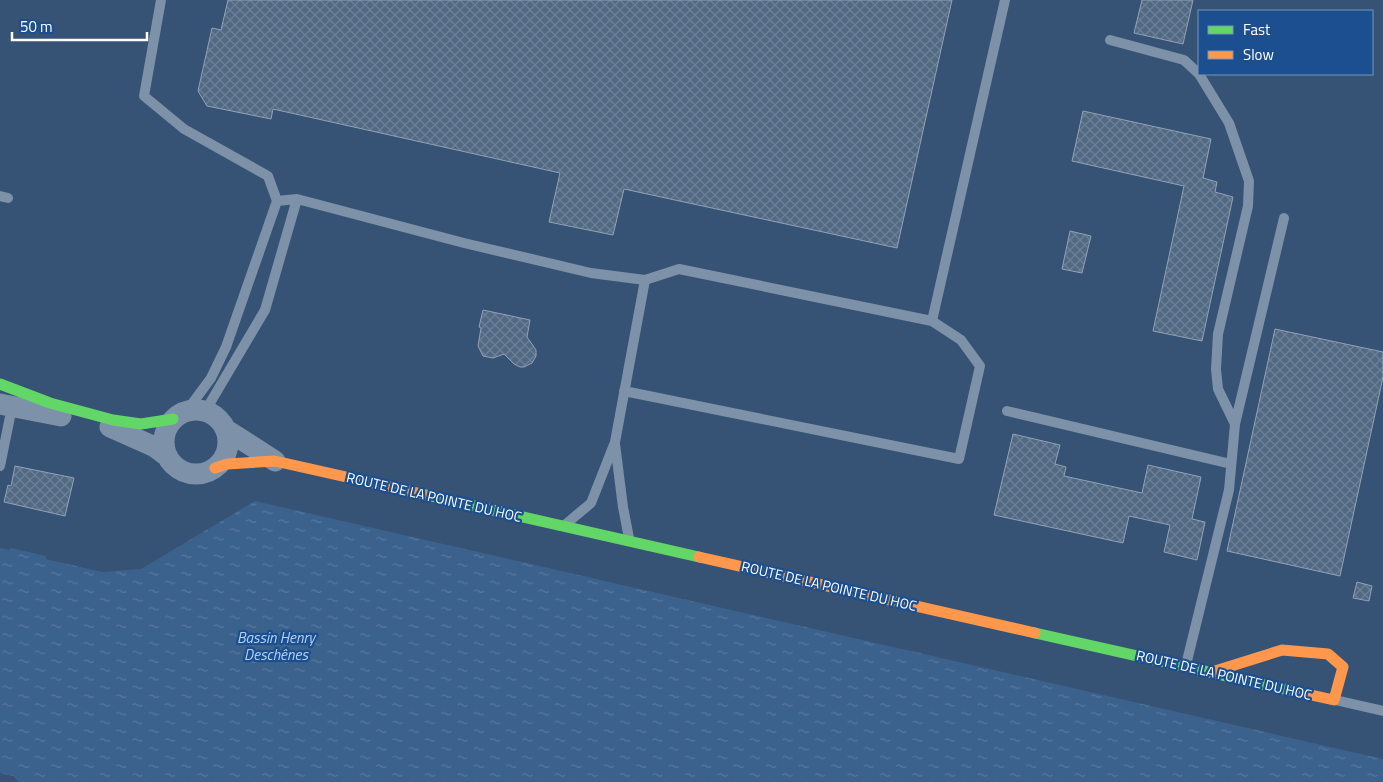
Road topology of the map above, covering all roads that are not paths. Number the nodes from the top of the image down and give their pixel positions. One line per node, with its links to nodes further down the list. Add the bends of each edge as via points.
1 (161, 0): 7 (lane, via 144,96 184,129 268,176)
2 (1005, 0): 10 (lane)
3 (1110, 40): 4 (lane, via 1184,60)
4 (1198, 73)
5 (1200, 75): 17 (lane, via 1229,123 1249,181 1248,206 1218,334 1218,389)
6 (298, 200): 7 (lane); 9 (lane, via 581,271); 16 (lane, via 265,310 210,403)
7 (276, 201): 15 (lane, via 226,347 210,378)
8 (1284, 218): 17 (lane)
9 (645, 280): 10 (lane, via 680,269); 12 (lane)
10 (932, 320): 12 (lane, via 961,340 980,366 959,459)
11 (0, 378): 13 (street)
12 (624, 391): 18 (lane)
13 (6, 400): 15 (street, via 50,403 141,424); 19 (street, via 110,427 155,446); 22 (lane)
14 (1007, 410): 21 (lane)
15 (180, 415): 16 (street, via 196,410); 19 (street, via 166,430)
16 (219, 422): 20 (street, ROUTE DE LA POINTE DU HOC); 23 (street, via 228,439 222,460)
17 (1235, 424): 21 (lane)
18 (615, 442): 24 (lane, via 591,503); 25 (lane)
19 (167, 456): 23 (street, via 179,470 188,473 197,474)
20 (275, 461): 23 (street, ROUTE DE LA POINTE DU HOC); 24 (street, ROUTE DE LA POINTE DU HOC)
21 (1232, 464): 26 (lane, via 1229,490)
22 (0, 466)
23 (214, 468)
24 (563, 526): 25 (street, ROUTE DE LA POINTE DU HOC)
25 (630, 541): 26 (street, ROUTE DE LA POINTE DU HOC)
26 (1186, 666): 27 (street, ROUTE DE LA POINTE DU HOC)
27 (1212, 672): 28 (street, ROUTE DE LA POINTE DU HOC); 28 (street, via 1282,650 1328,654 1343,667)
28 (1334, 700): 29 (lane, ROUTE DE LA POINTE DU HOC)
29 (1383, 711)

